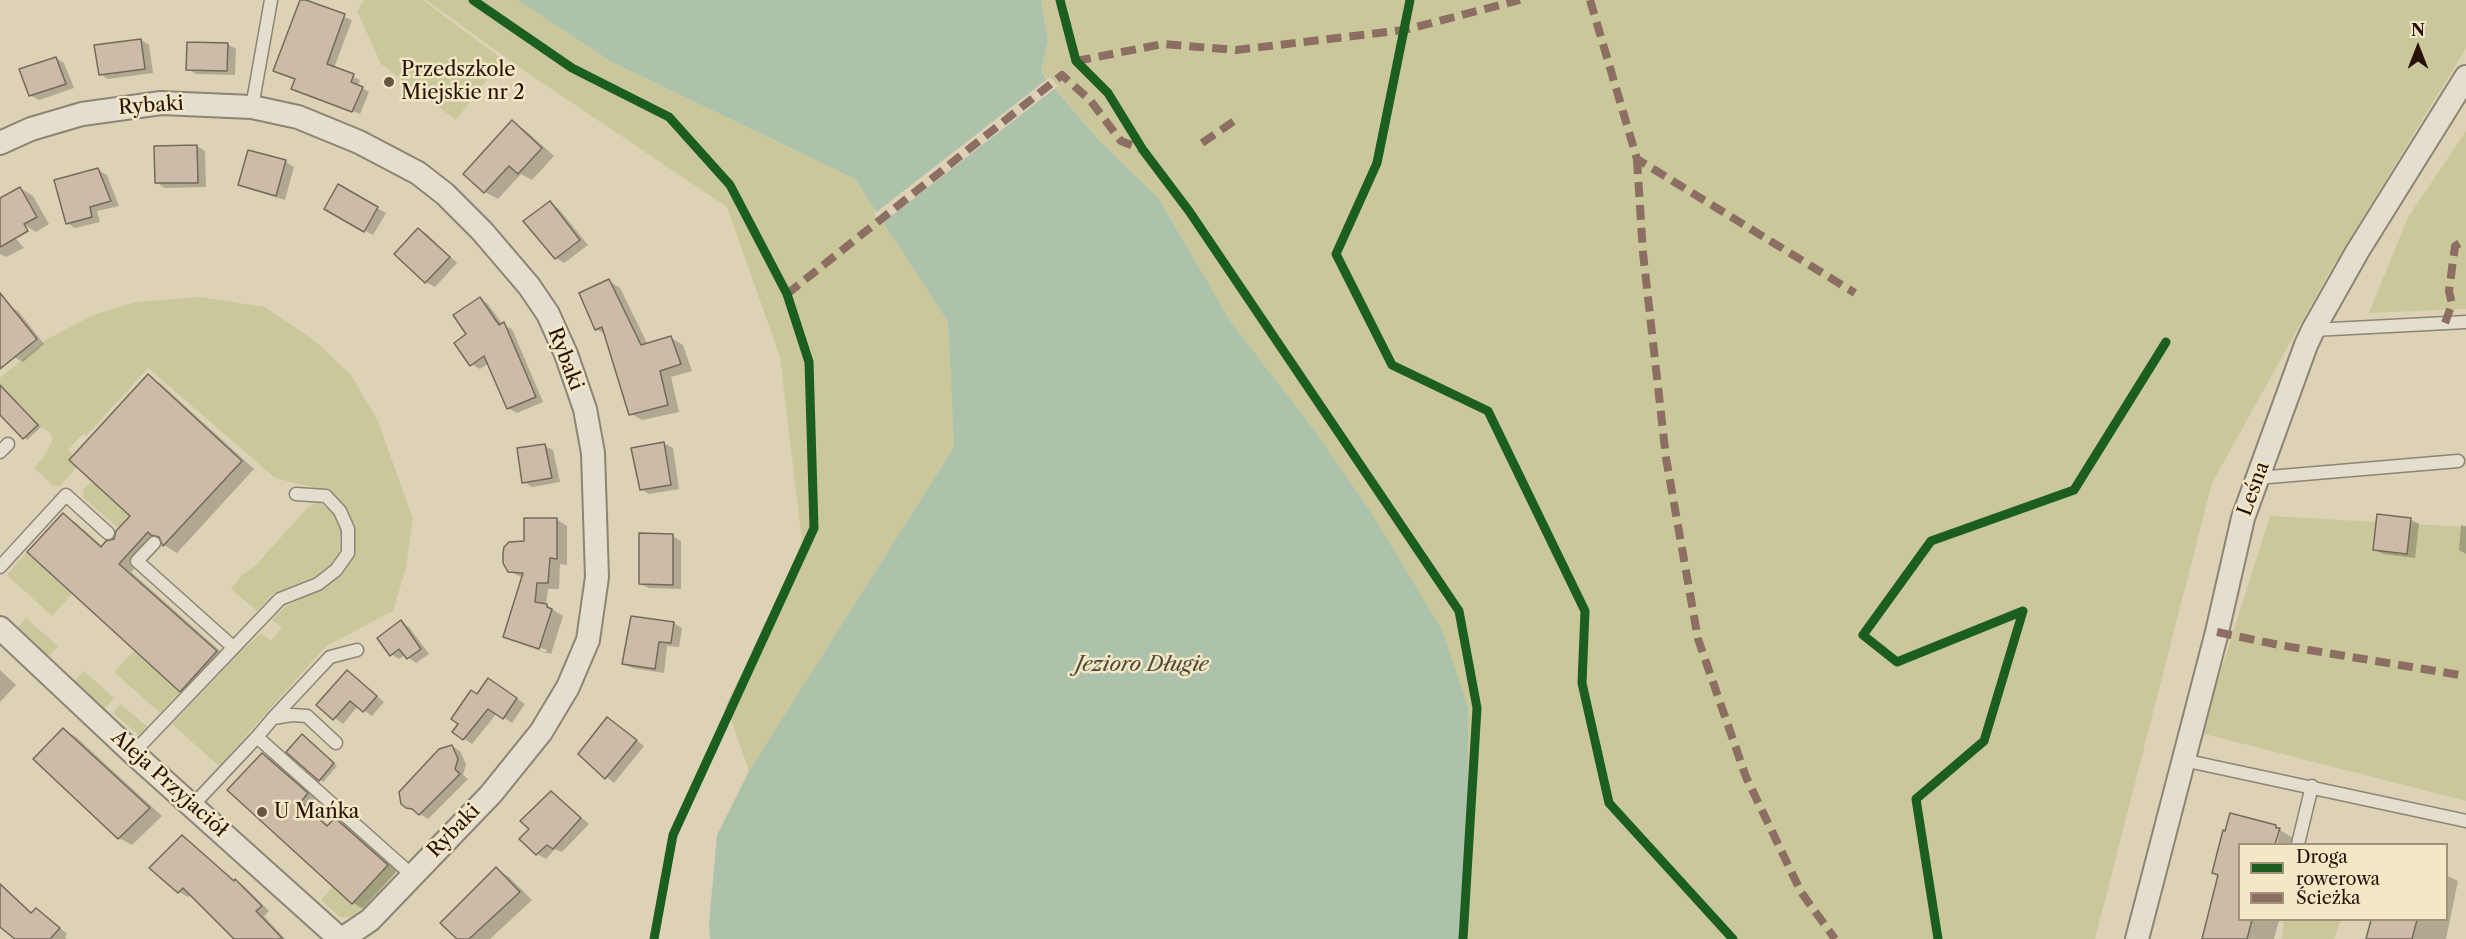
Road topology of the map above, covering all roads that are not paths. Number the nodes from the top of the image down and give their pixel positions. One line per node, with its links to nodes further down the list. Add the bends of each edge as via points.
1 (271, 0): 3 (lane)
2 (2466, 77): 6 (street, Leśna)
3 (252, 106): 4 (street, Rybaki, via 161,103 119,108 82,114); 25 (street, Rybaki, via 297,117 359,142 418,173 445,194 482,231 548,314 585,409 593,453 597,577 588,640 568,687 541,732 491,794)
4 (0, 143)
5 (2466, 322): 6 (lane)
6 (2313, 330): 8 (street, Leśna)
7 (2458, 461): 8 (lane)
8 (2257, 478): 20 (street, Leśna, via 2243,518)
9 (296, 494): 14 (lane, via 326,496 340,511 348,530 348,553 336,570 318,584 280,599)
10 (108, 533): 12 (lane, via 66,495)
11 (154, 543): 14 (lane, via 137,561)
12 (0, 567)
13 (0, 628): 19 (street, Aleja Przyjaciół)
14 (233, 647): 19 (lane)
15 (357, 651): 16 (lane, via 330,657)
16 (273, 718): 17 (lane); 18 (lane, via 307,716)
17 (257, 737): 22 (lane); 25 (lane)
18 (336, 743)
19 (133, 753): 22 (street, Aleja Przyjaciół)
20 (2184, 760): 21 (lane); 27 (street, Leśna)
21 (2312, 786): 23 (lane); 24 (lane)
22 (193, 805): 26 (street, Aleja Przyjaciół)
23 (2466, 821)
24 (2298, 843)
25 (412, 875): 26 (street, Rybaki, via 370,920)
26 (341, 939)
27 (2138, 939)

